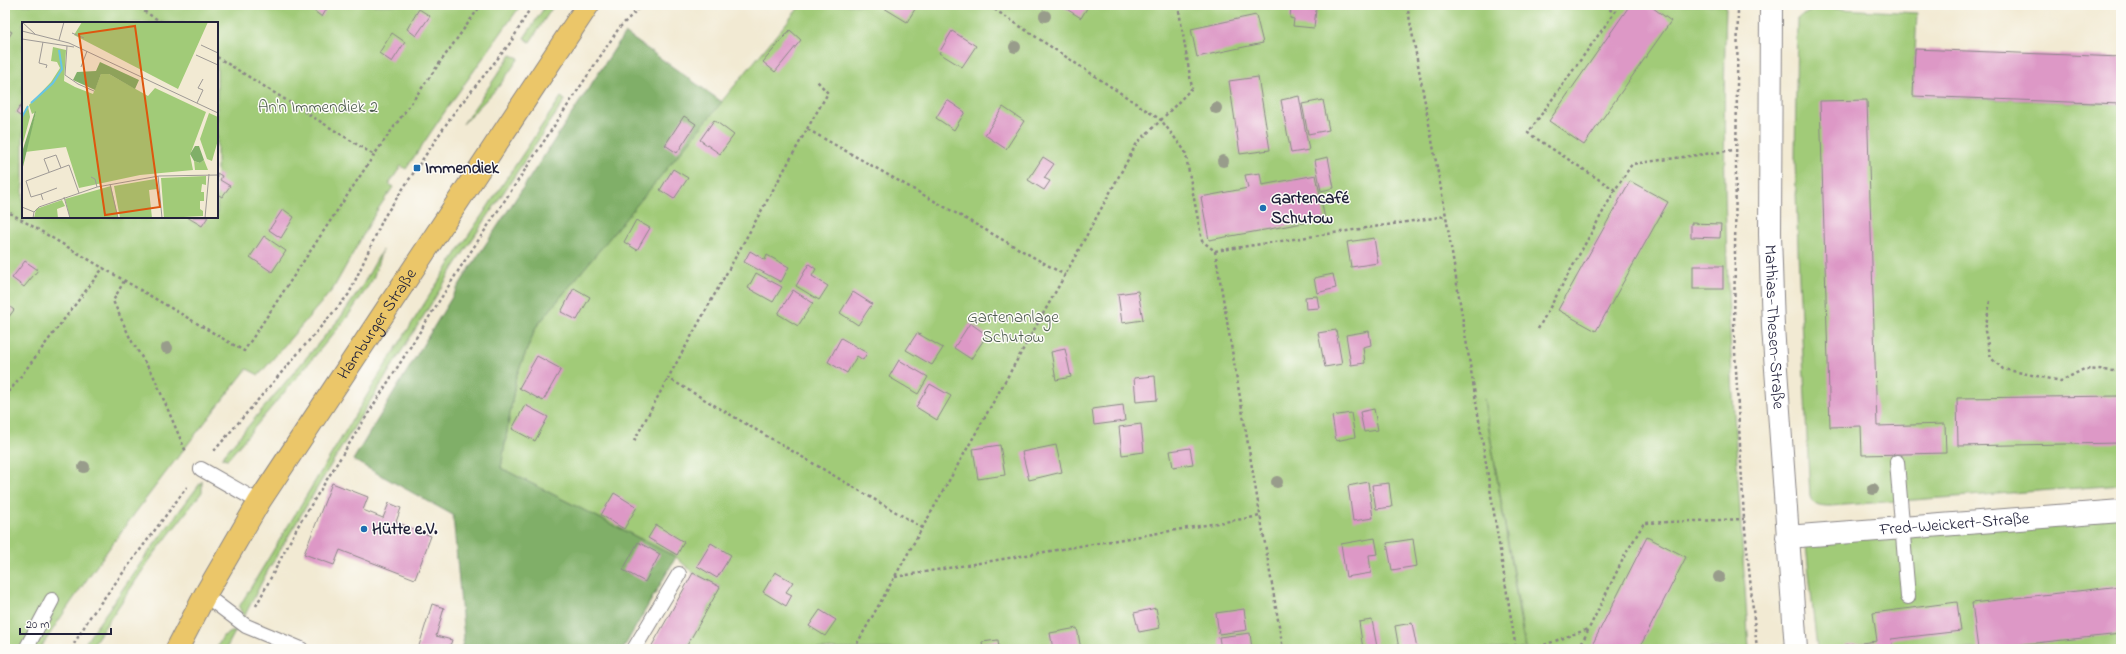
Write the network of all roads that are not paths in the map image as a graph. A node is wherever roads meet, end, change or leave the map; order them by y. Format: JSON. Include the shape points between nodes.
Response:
{"nodes":[{"id":1,"x":588,"y":5,"type":"edge"},
{"id":2,"x":1771,"y":5,"type":"edge"},
{"id":3,"x":1897,"y":462,"type":"dead end"},
{"id":4,"x":201,"y":469,"type":"road end"},
{"id":5,"x":259,"y":502,"type":"junction"},
{"id":6,"x":2121,"y":510,"type":"edge"},
{"id":7,"x":1903,"y":528,"type":"junction"},
{"id":8,"x":1787,"y":538,"type":"junction"},
{"id":9,"x":679,"y":574,"type":"dead end"},
{"id":10,"x":205,"y":595,"type":"junction"},
{"id":11,"x":1908,"y":597,"type":"dead end"},
{"id":12,"x":52,"y":600,"type":"dead end"},
{"id":13,"x":26,"y":649,"type":"edge"},
{"id":14,"x":177,"y":649,"type":"edge"},
{"id":15,"x":301,"y":649,"type":"edge"},
{"id":16,"x":634,"y":649,"type":"edge"},
{"id":17,"x":1796,"y":649,"type":"edge"}],
"edges":[{"from":1,"to":5,"type":"main road","name":"Hamburger Straße"},
{"from":2,"to":8,"type":"street","name":"Mathias-Thesen-Straße","via":[[1770,250]]},
{"from":3,"to":7,"type":"lane"},
{"from":4,"to":5,"type":"lane"},
{"from":5,"to":10,"type":"main road","name":"Hamburger Straße"},
{"from":6,"to":7,"type":"street","name":"Fred-Weickert-Straße"},
{"from":7,"to":8,"type":"street","name":"Fred-Weickert-Straße"},
{"from":7,"to":11,"type":"lane"},
{"from":8,"to":17,"type":"street","name":"Mathias-Thesen-Straße"},
{"from":9,"to":16,"type":"lane"},
{"from":10,"to":14,"type":"main road","name":"Hamburger Straße"},
{"from":10,"to":15,"type":"lane","via":[[246,626]]},
{"from":12,"to":13,"type":"lane"}]}
